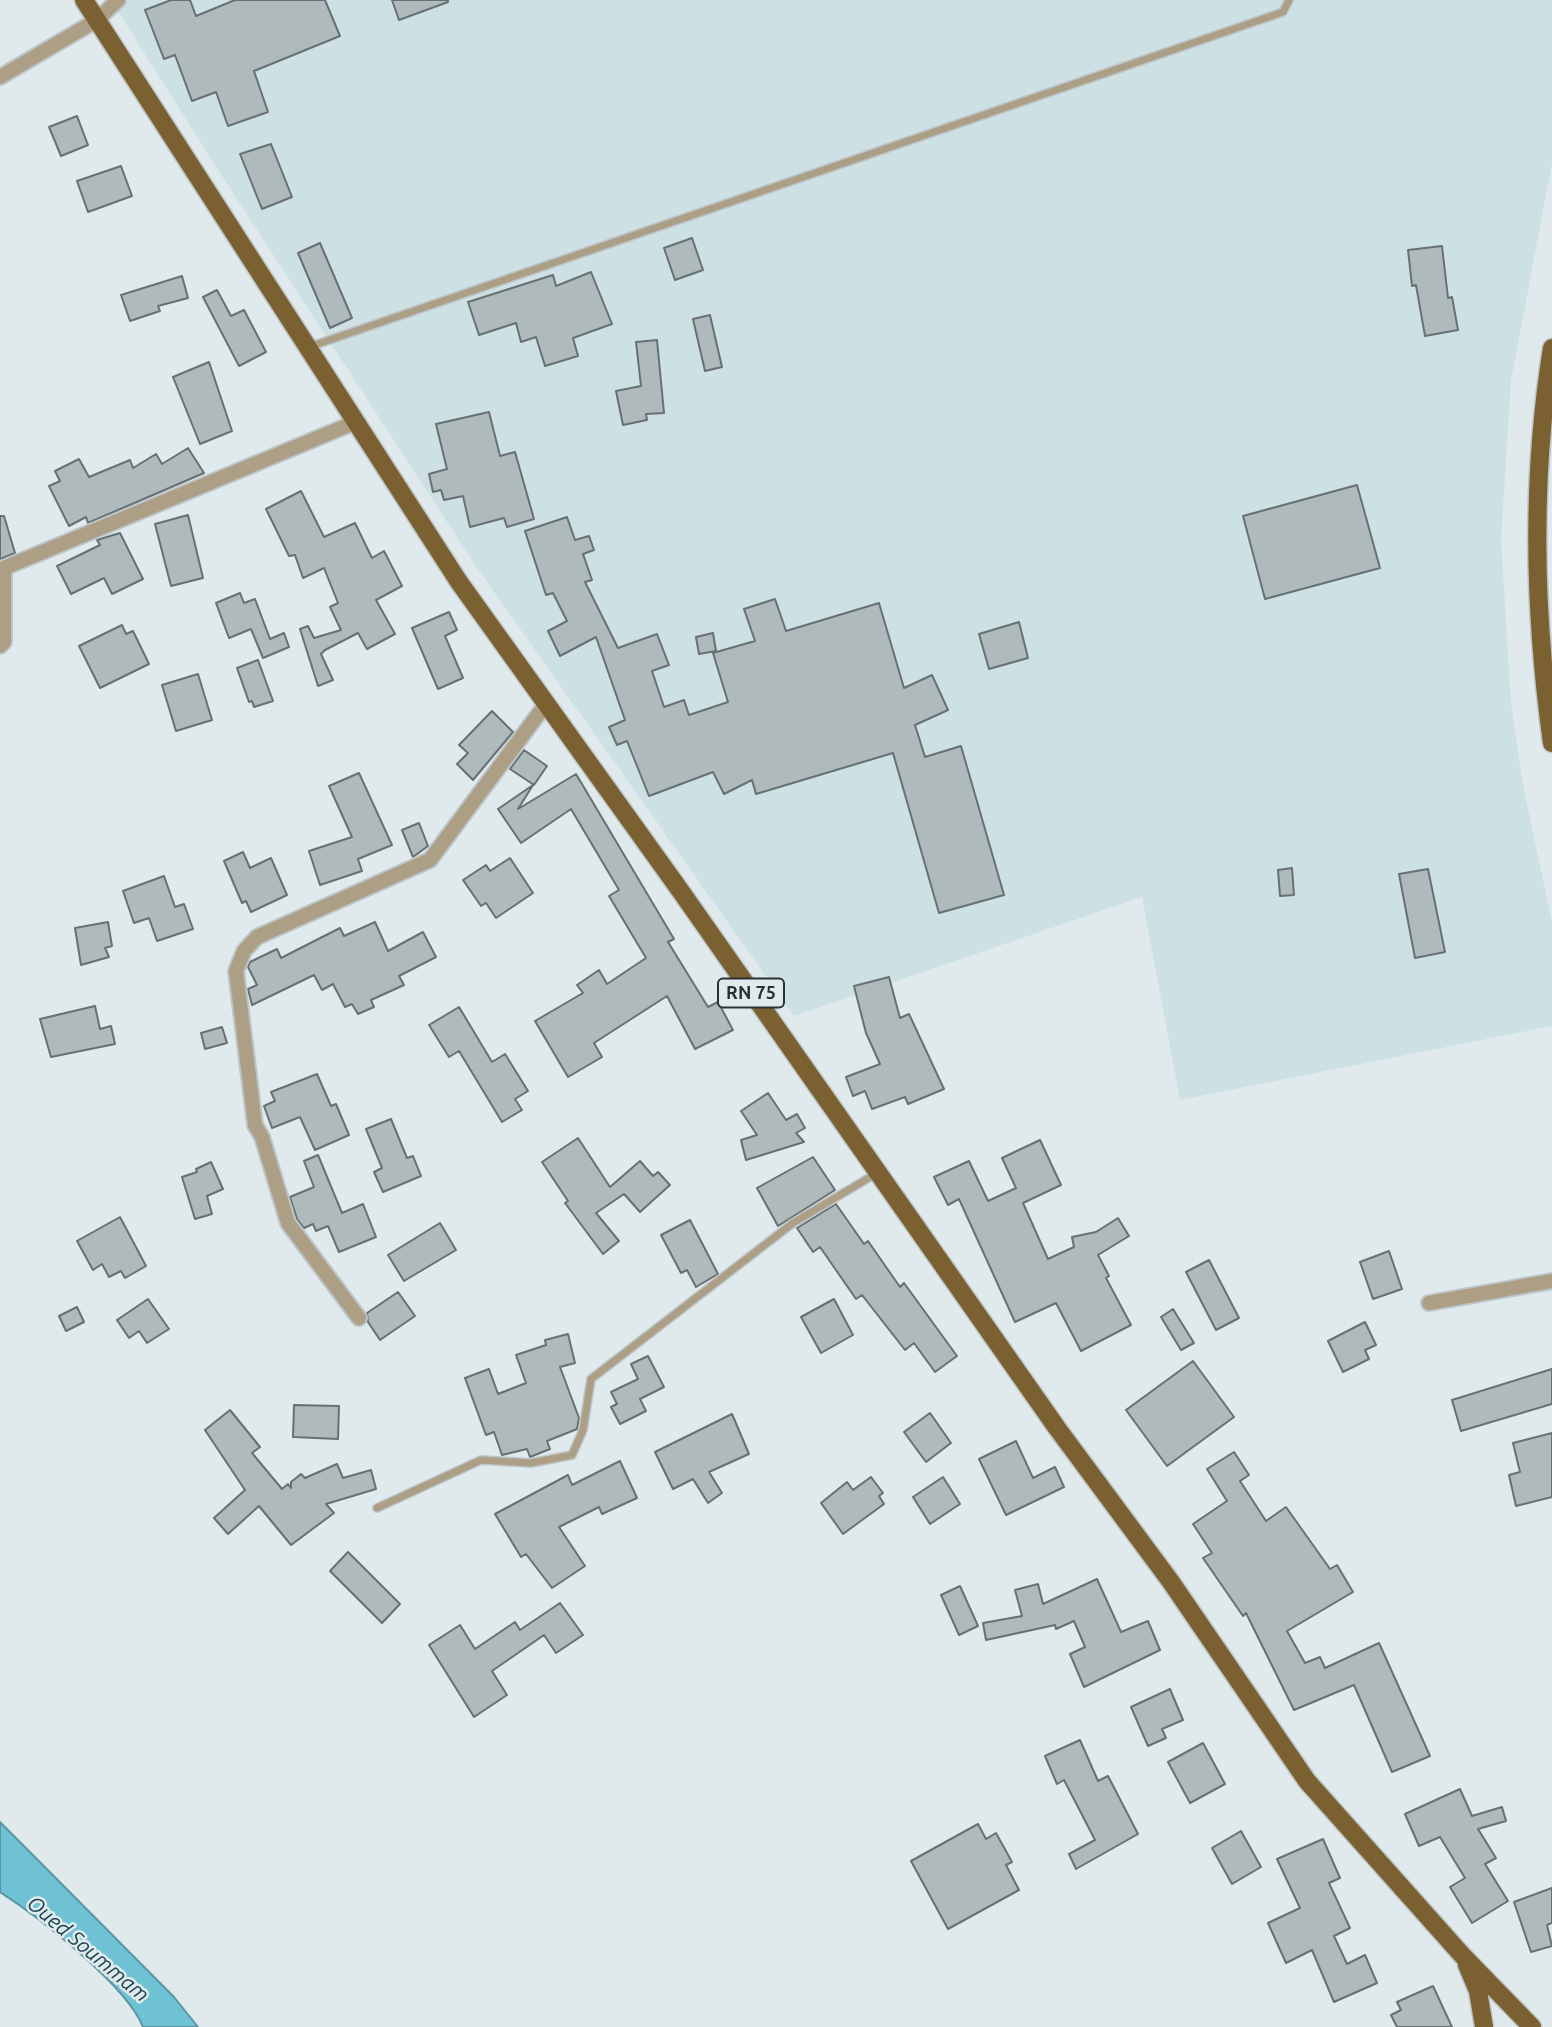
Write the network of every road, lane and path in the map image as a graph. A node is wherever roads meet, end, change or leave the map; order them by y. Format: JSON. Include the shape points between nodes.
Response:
{"nodes":[{"id":1,"x":84,"y":0,"type":"edge"},
{"id":2,"x":118,"y":0,"type":"edge"},
{"id":3,"x":1289,"y":0,"type":"edge"},
{"id":4,"x":97,"y":20,"type":"junction"},
{"id":5,"x":0,"y":77,"type":"edge"},
{"id":6,"x":308,"y":348,"type":"junction"},
{"id":7,"x":1552,"y":348,"type":"edge"},
{"id":8,"x":356,"y":422,"type":"junction"},
{"id":9,"x":0,"y":646,"type":"edge"},
{"id":10,"x":546,"y":704,"type":"junction"},
{"id":11,"x":1552,"y":743,"type":"edge"},
{"id":12,"x":877,"y":1173,"type":"junction"},
{"id":13,"x":1552,"y":1280,"type":"edge"},
{"id":14,"x":1429,"y":1303,"type":"dead end"},
{"id":15,"x":359,"y":1318,"type":"dead end"},
{"id":16,"x":377,"y":1507,"type":"dead end"},
{"id":17,"x":1462,"y":1955,"type":"junction"},
{"id":18,"x":1484,"y":2027,"type":"edge"},
{"id":19,"x":1532,"y":2027,"type":"edge"}],
"edges":[{"from":1,"to":4,"type":"main road","number":"RN 75"},
{"from":2,"to":4,"type":"street"},
{"from":3,"to":6,"type":"lane","via":[[1283,12]]},
{"from":4,"to":5,"type":"street"},
{"from":4,"to":6,"type":"main road","number":"RN 75"},
{"from":6,"to":8,"type":"main road","number":"RN 75"},
{"from":7,"to":11,"type":"main road","via":[[1536,540]]},
{"from":8,"to":9,"type":"street","via":[[4,568],[4,642]]},
{"from":8,"to":10,"type":"main road","number":"RN 75","via":[[459,582]]},
{"from":10,"to":12,"type":"main road","number":"RN 75"},
{"from":10,"to":15,"type":"street","via":[[430,860],[257,937],[244,951],[236,971],[255,1125],[288,1223]]},
{"from":12,"to":16,"type":"lane","via":[[793,1223],[591,1379],[583,1430],[572,1455],[531,1463],[481,1460]]},
{"from":12,"to":17,"type":"main road","number":"RN 75","via":[[1171,1582],[1307,1781]]},
{"from":13,"to":14,"type":"street"},
{"from":17,"to":18,"type":"main road","via":[[1478,1991]]},
{"from":17,"to":19,"type":"main road","number":"RN 75"}]}
